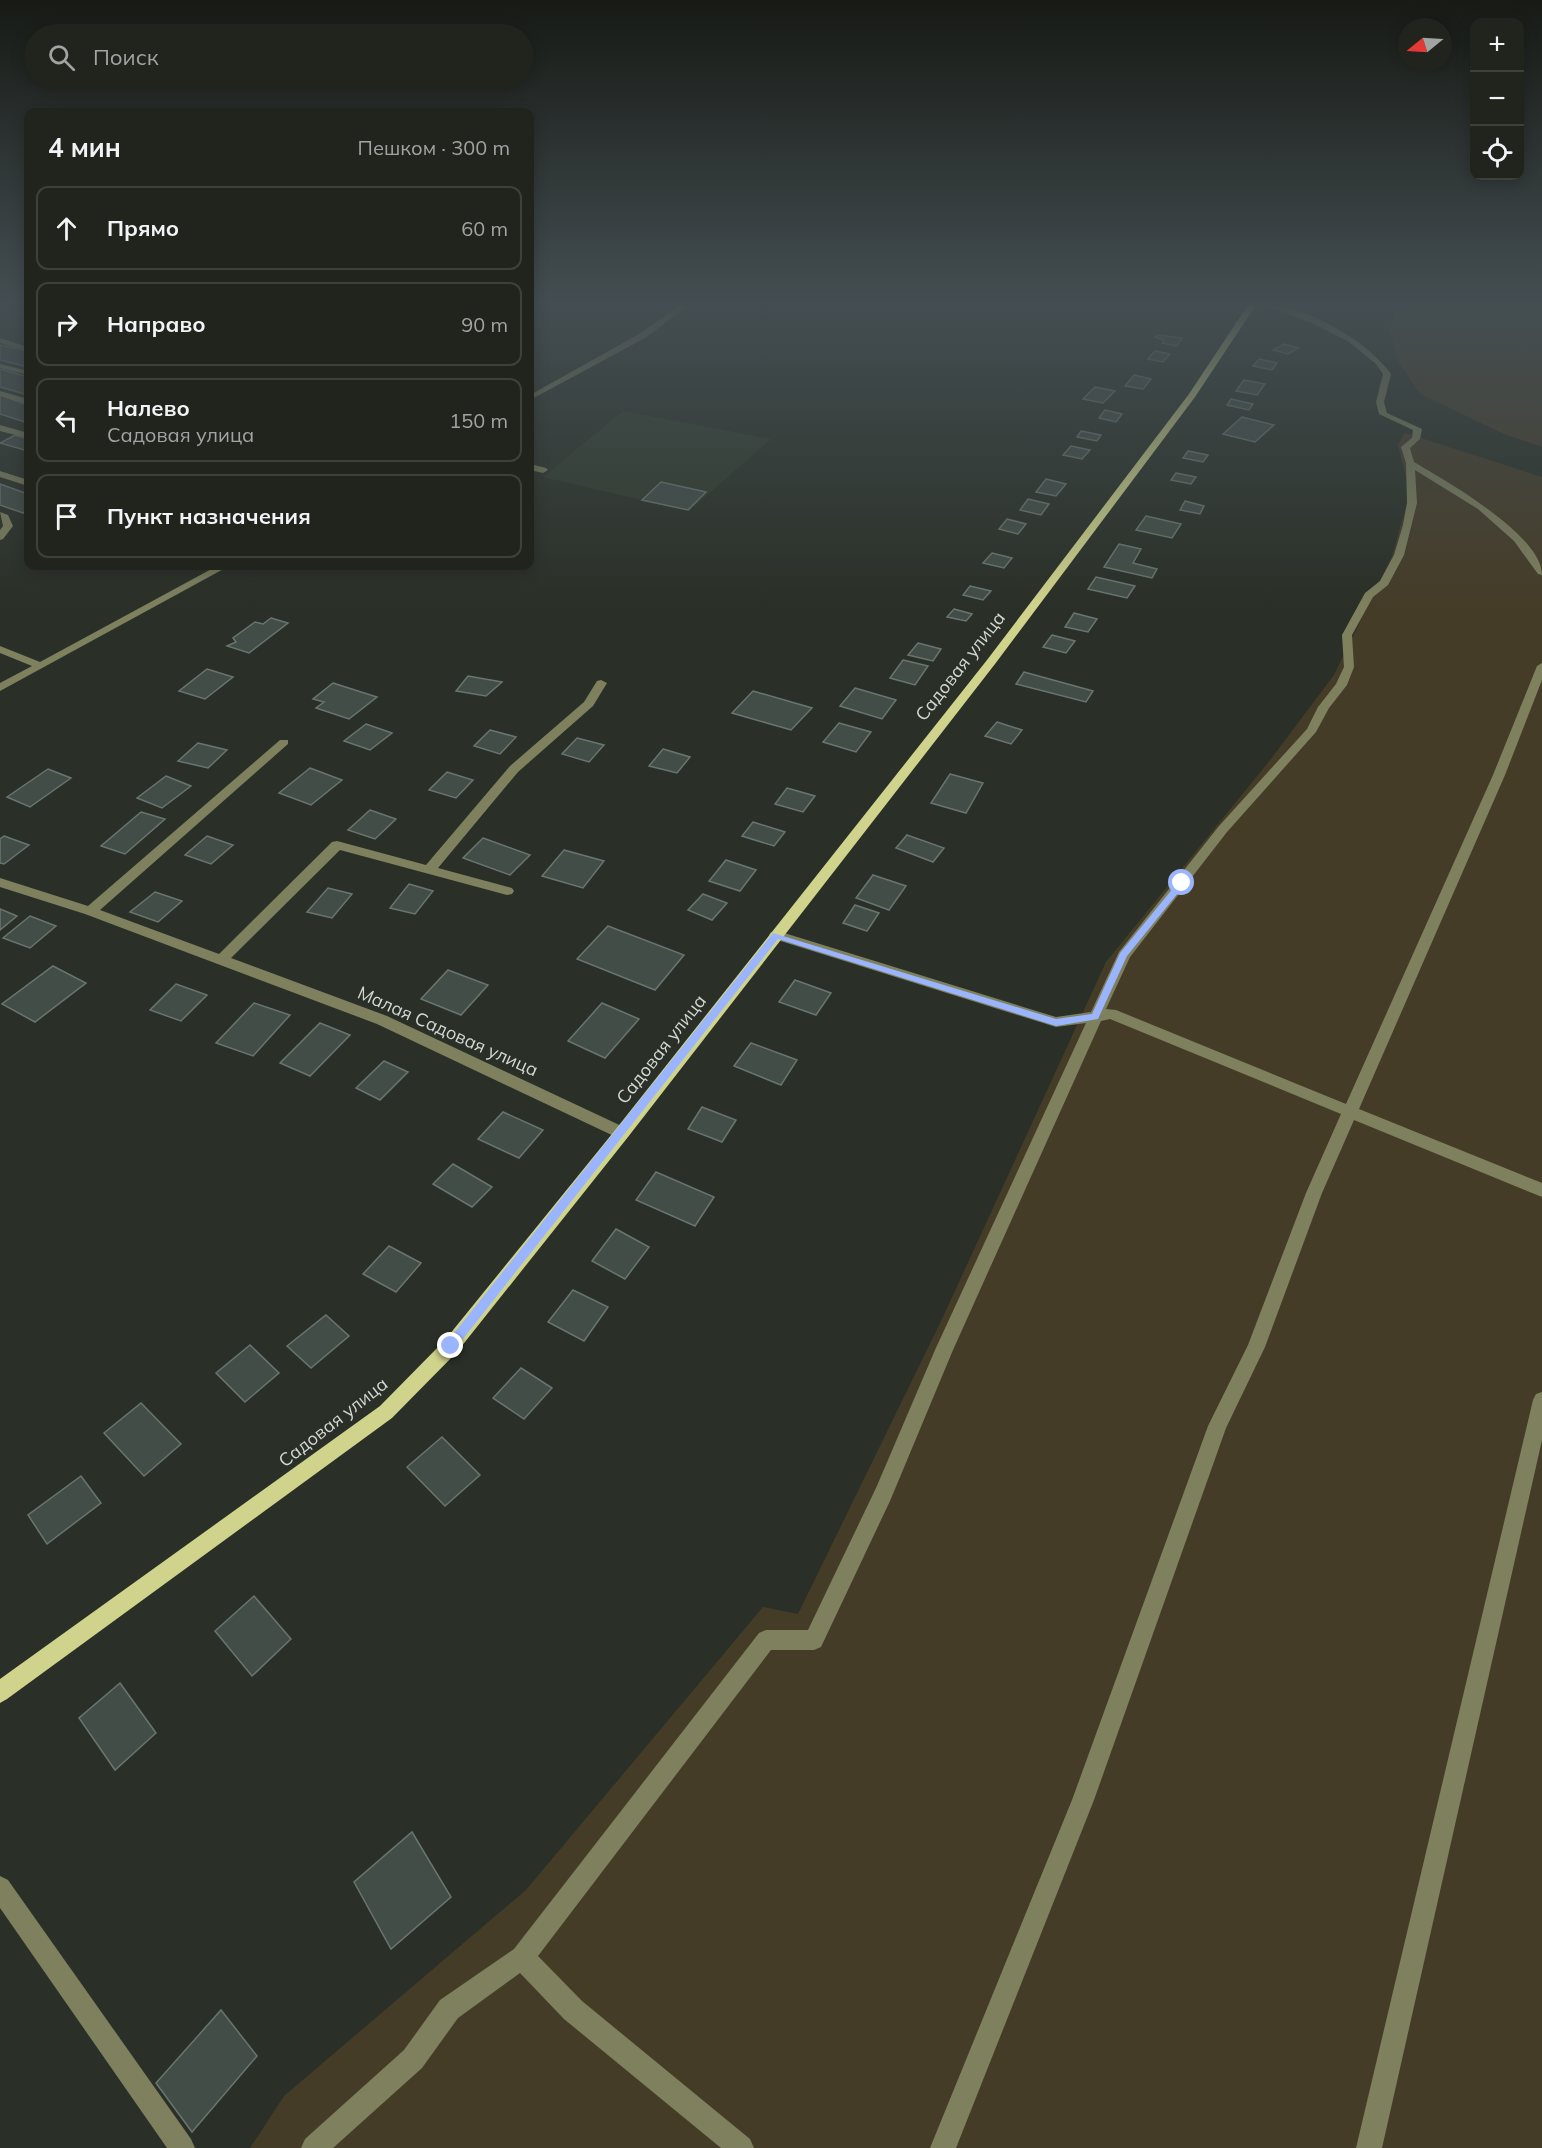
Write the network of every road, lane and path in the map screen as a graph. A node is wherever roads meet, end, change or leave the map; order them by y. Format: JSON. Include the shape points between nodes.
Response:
{"nodes":[{"id":1,"x":1184,"y":405,"type":"edge"},
{"id":2,"x":1381,"y":405,"type":"edge"},
{"id":3,"x":0,"y":428,"type":"edge"},
{"id":4,"x":13,"y":431,"type":"junction"},
{"id":5,"x":24,"y":435,"type":"edge"},
{"id":6,"x":0,"y":436,"type":"edge"},
{"id":7,"x":1410,"y":463,"type":"junction"},
{"id":8,"x":534,"y":468,"type":"edge"},
{"id":9,"x":543,"y":470,"type":"dead end"},
{"id":10,"x":0,"y":474,"type":"edge"},
{"id":11,"x":24,"y":482,"type":"edge"},
{"id":12,"x":0,"y":515,"type":"edge"},
{"id":13,"x":0,"y":537,"type":"edge"},
{"id":14,"x":216,"y":570,"type":"edge"},
{"id":15,"x":1542,"y":572,"type":"edge"},
{"id":16,"x":0,"y":649,"type":"edge"},
{"id":17,"x":38,"y":665,"type":"junction"},
{"id":18,"x":1542,"y":666,"type":"edge"},
{"id":19,"x":601,"y":684,"type":"dead end"},
{"id":20,"x":0,"y":688,"type":"edge"},
{"id":21,"x":284,"y":741,"type":"dead end"},
{"id":22,"x":429,"y":870,"type":"junction"},
{"id":23,"x":0,"y":882,"type":"edge"},
{"id":24,"x":507,"y":891,"type":"dead end"},
{"id":25,"x":90,"y":911,"type":"junction"},
{"id":26,"x":776,"y":935,"type":"junction"},
{"id":27,"x":220,"y":961,"type":"junction"},
{"id":28,"x":1095,"y":1017,"type":"junction"},
{"id":29,"x":1349,"y":1110,"type":"junction"},
{"id":30,"x":622,"y":1133,"type":"junction"},
{"id":31,"x":1542,"y":1190,"type":"edge"},
{"id":32,"x":1542,"y":1400,"type":"edge"},
{"id":33,"x":0,"y":1692,"type":"edge"},
{"id":34,"x":0,"y":1888,"type":"edge"},
{"id":35,"x":522,"y":1957,"type":"junction"},
{"id":36,"x":182,"y":2148,"type":"edge"},
{"id":37,"x":314,"y":2148,"type":"edge"},
{"id":38,"x":741,"y":2148,"type":"edge"},
{"id":39,"x":943,"y":2148,"type":"edge"},
{"id":40,"x":1369,"y":2148,"type":"edge"}],
"edges":[{"from":1,"to":26,"type":"main road","name":"Садовая улица","via":[[991,662]]},
{"from":2,"to":7,"type":"street","via":[[1383,414],[1418,429],[1416,439],[1405,447]]},
{"from":3,"to":4,"type":"street"},
{"from":4,"to":5,"type":"street"},
{"from":4,"to":6,"type":"street"},
{"from":7,"to":15,"type":"street","via":[[1481,507],[1517,539]]},
{"from":7,"to":28,"type":"street","via":[[1412,503],[1399,555],[1384,583],[1369,595],[1347,635],[1349,667],[1341,685],[1312,730],[1223,829],[1124,955]]},
{"from":8,"to":9,"type":"street"},
{"from":10,"to":11,"type":"street"},
{"from":12,"to":13,"type":"street","via":[[8,526]]},
{"from":14,"to":17,"type":"street"},
{"from":16,"to":17,"type":"street"},
{"from":17,"to":20,"type":"street"},
{"from":18,"to":29,"type":"street","via":[[1476,829]]},
{"from":19,"to":22,"type":"street","via":[[589,704],[514,770]]},
{"from":21,"to":25,"type":"street"},
{"from":22,"to":24,"type":"street"},
{"from":22,"to":27,"type":"street","via":[[337,845]]},
{"from":23,"to":25,"type":"street","name":"Малая Садовая улица"},
{"from":25,"to":27,"type":"street","name":"Малая Садовая улица"},
{"from":26,"to":28,"type":"street","via":[[1056,1022]]},
{"from":26,"to":30,"type":"main road","name":"Садовая улица"},
{"from":27,"to":30,"type":"street","name":"Малая Садовая улица","via":[[382,1020]]},
{"from":28,"to":29,"type":"street","via":[[1111,1014]]},
{"from":28,"to":35,"type":"street","via":[[814,1640],[766,1640]]},
{"from":29,"to":31,"type":"street"},
{"from":29,"to":39,"type":"street","via":[[1256,1347],[1217,1426],[1083,1800]]},
{"from":30,"to":33,"type":"main road","name":"Садовая улица","via":[[451,1346],[386,1412]]},
{"from":32,"to":40,"type":"street"},
{"from":34,"to":36,"type":"street"},
{"from":35,"to":37,"type":"street","via":[[449,2009],[413,2059]]},
{"from":35,"to":38,"type":"street","via":[[573,2010]]}]}
